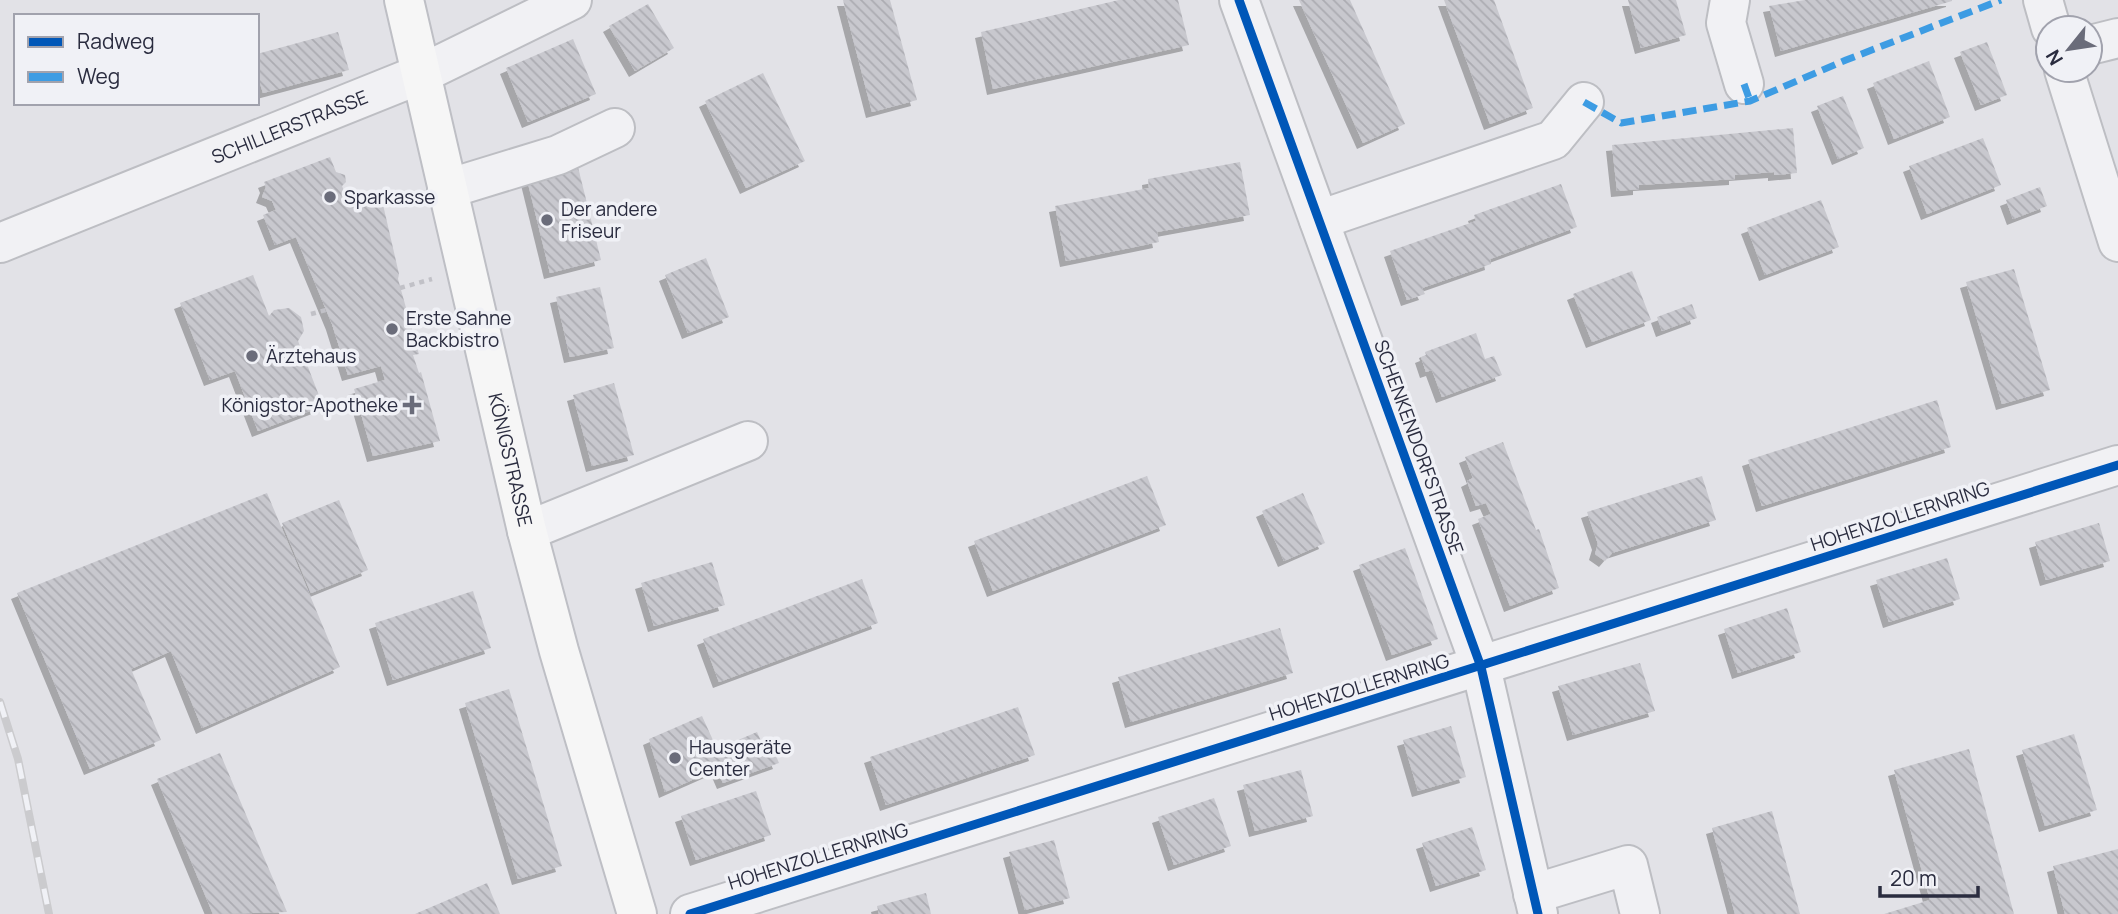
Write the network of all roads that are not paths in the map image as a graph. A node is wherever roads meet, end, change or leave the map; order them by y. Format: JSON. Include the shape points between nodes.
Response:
{"nodes":[{"id":1,"x":404,"y":0,"type":"edge"},
{"id":2,"x":572,"y":0,"type":"edge"},
{"id":3,"x":1239,"y":0,"type":"edge"},
{"id":4,"x":1730,"y":0,"type":"edge"},
{"id":5,"x":421,"y":74,"type":"junction"},
{"id":6,"x":1744,"y":84,"type":"dead end"},
{"id":7,"x":2068,"y":84,"type":"edge"},
{"id":8,"x":1584,"y":103,"type":"dead end"},
{"id":9,"x":615,"y":128,"type":"dead end"},
{"id":10,"x":447,"y":189,"type":"junction"},
{"id":11,"x":1319,"y":220,"type":"junction"},
{"id":12,"x":2118,"y":242,"type":"edge"},
{"id":13,"x":0,"y":243,"type":"edge"},
{"id":14,"x":748,"y":441,"type":"dead end"},
{"id":15,"x":2118,"y":465,"type":"edge"},
{"id":16,"x":527,"y":531,"type":"junction"},
{"id":17,"x":1481,"y":667,"type":"junction"},
{"id":18,"x":1535,"y":904,"type":"edge"},
{"id":19,"x":637,"y":914,"type":"edge"},
{"id":20,"x":690,"y":914,"type":"edge"},
{"id":21,"x":1640,"y":914,"type":"edge"}],
"edges":[{"from":1,"to":5,"type":"main road","name":"KÖNIGSTRASSE"},
{"from":2,"to":5,"type":"street","name":"SCHILLERSTRASSE"},
{"from":3,"to":11,"type":"street","name":"SCHENKENDORFSTRASSE"},
{"from":4,"to":6,"type":"street","via":[[1726,23]]},
{"from":5,"to":10,"type":"main road","name":"KÖNIGSTRASSE"},
{"from":5,"to":13,"type":"street","name":"SCHILLERSTRASSE"},
{"from":7,"to":12,"type":"street"},
{"from":8,"to":11,"type":"street","via":[[1553,140]]},
{"from":9,"to":10,"type":"street","via":[[558,155]]},
{"from":10,"to":16,"type":"main road","name":"KÖNIGSTRASSE"},
{"from":11,"to":17,"type":"street","name":"SCHENKENDORFSTRASSE"},
{"from":14,"to":16,"type":"street"},
{"from":15,"to":17,"type":"street","name":"HOHENZOLLERNRING"},
{"from":16,"to":19,"type":"main road","name":"KÖNIGSTRASSE"},
{"from":17,"to":18,"type":"street","name":"SCHENKENDORFSTRASSE"},
{"from":17,"to":20,"type":"street","name":"HOHENZOLLERNRING"},
{"from":18,"to":21,"type":"street","via":[[1628,865]]}]}
